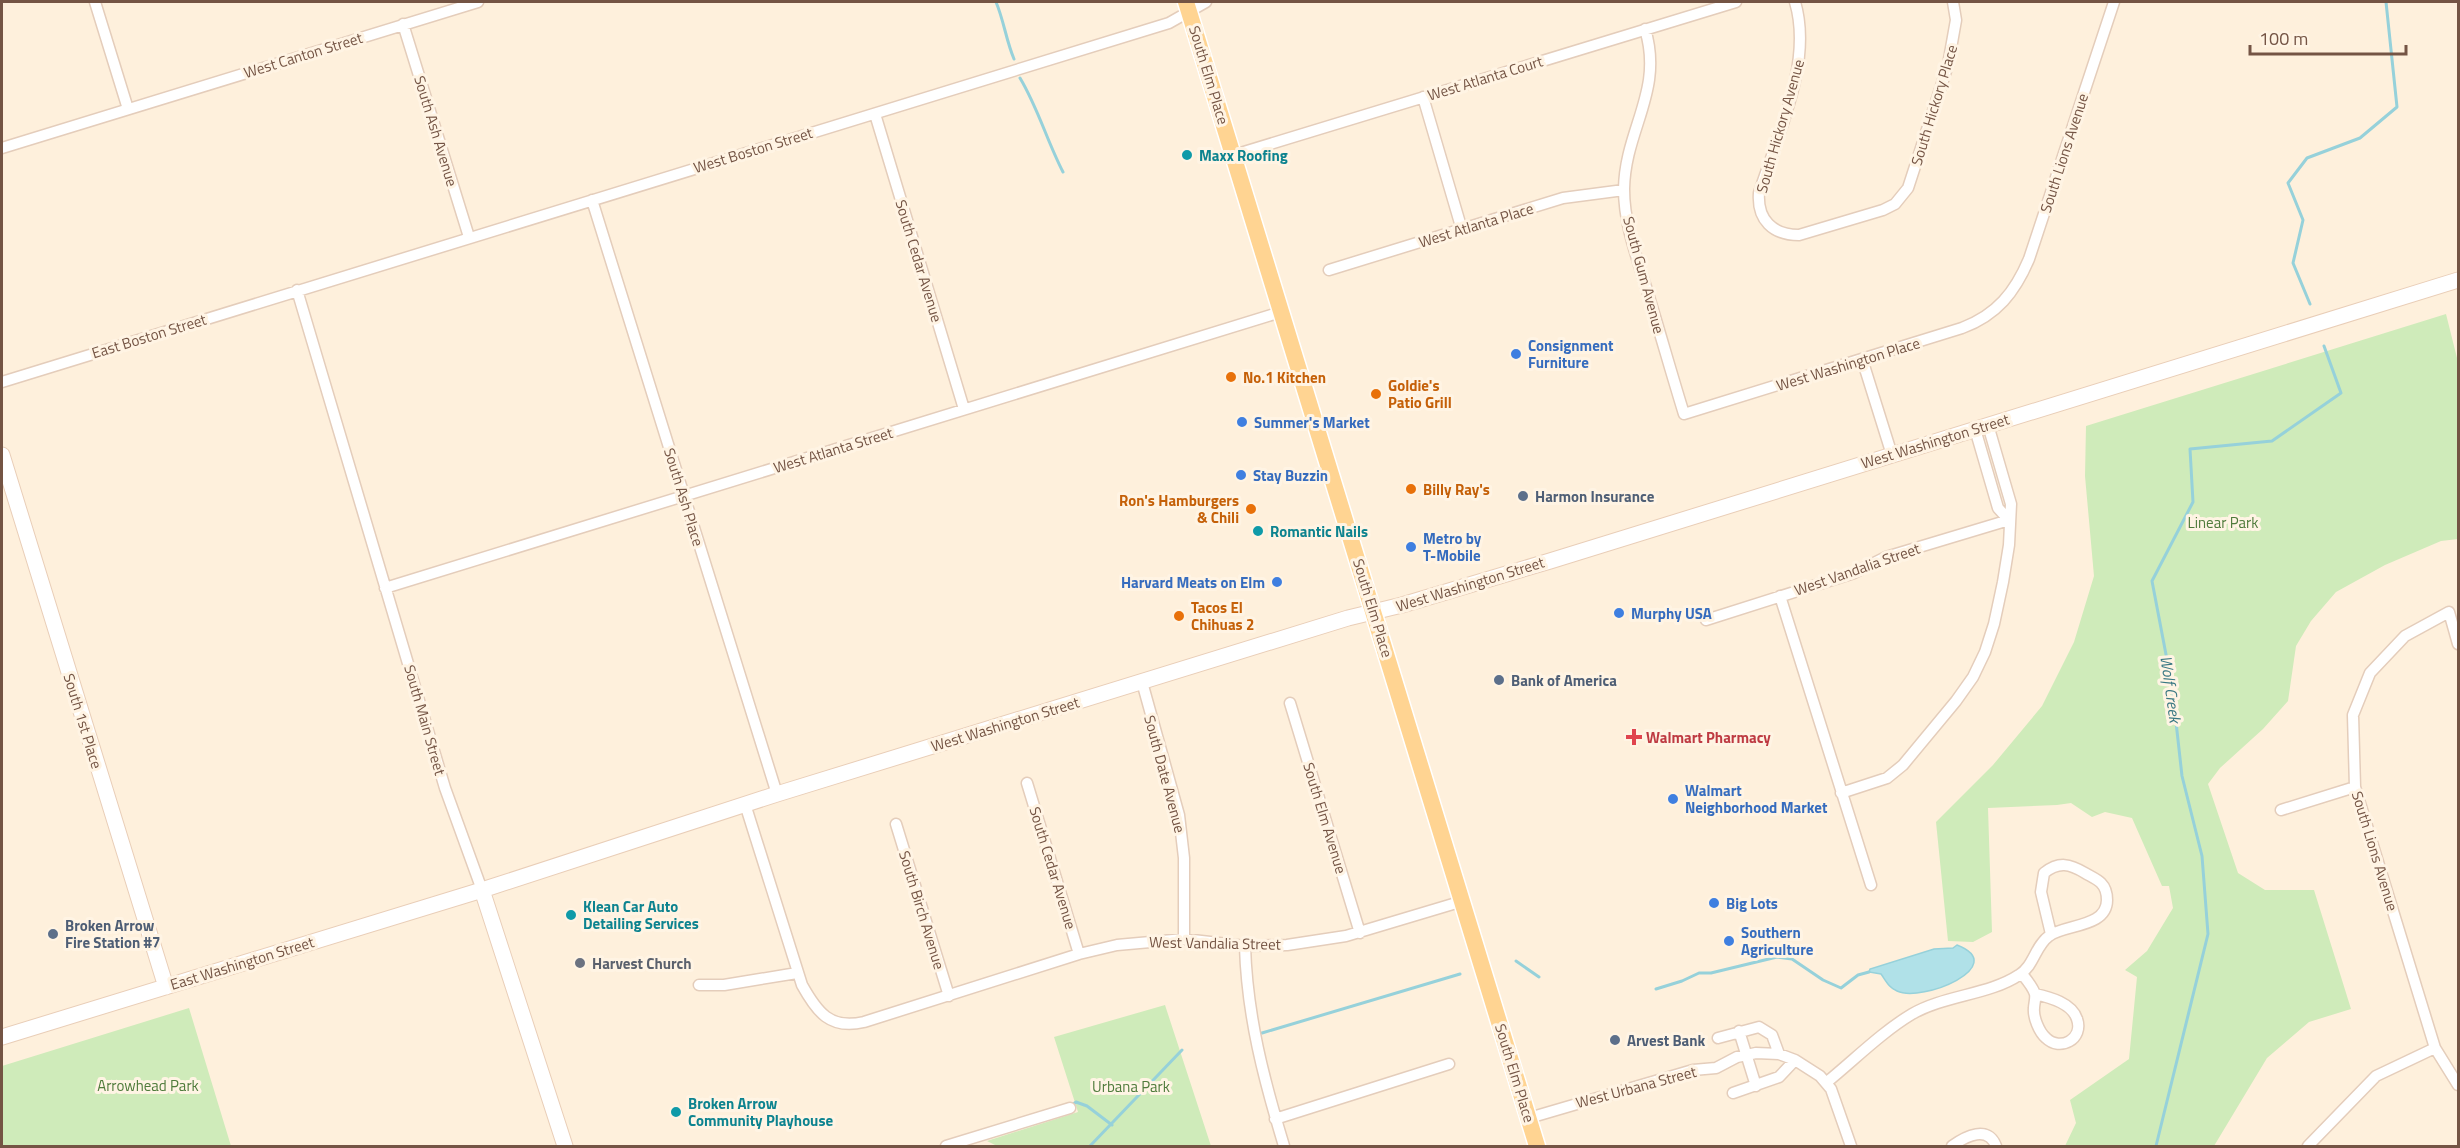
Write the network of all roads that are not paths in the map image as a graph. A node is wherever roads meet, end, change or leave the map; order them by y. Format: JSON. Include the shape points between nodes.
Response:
{"nodes":[{"id":1,"x":95,"y":2,"type":"edge"},
{"id":2,"x":478,"y":2,"type":"edge"},
{"id":3,"x":1206,"y":2,"type":"edge"},
{"id":4,"x":1735,"y":2,"type":"edge"},
{"id":5,"x":1795,"y":2,"type":"edge"},
{"id":6,"x":1953,"y":2,"type":"edge"},
{"id":7,"x":2114,"y":2,"type":"edge"},
{"id":8,"x":1188,"y":6,"type":"edge"},
{"id":9,"x":403,"y":24,"type":"junction"},
{"id":10,"x":1645,"y":29,"type":"junction"},
{"id":11,"x":1423,"y":97,"type":"junction"},
{"id":12,"x":128,"y":109,"type":"junction"},
{"id":13,"x":875,"y":114,"type":"junction"},
{"id":14,"x":2,"y":148,"type":"edge"},
{"id":15,"x":1233,"y":155,"type":"junction"},
{"id":16,"x":1624,"y":190,"type":"junction"},
{"id":17,"x":592,"y":200,"type":"junction"},
{"id":18,"x":1895,"y":204,"type":"joint"},
{"id":19,"x":1462,"y":230,"type":"junction"},
{"id":20,"x":470,"y":237,"type":"junction"},
{"id":21,"x":1329,"y":270,"type":"dead end"},
{"id":22,"x":2458,"y":280,"type":"edge"},
{"id":23,"x":297,"y":290,"type":"junction"},
{"id":24,"x":2005,"y":301,"type":"joint"},
{"id":25,"x":1281,"y":312,"type":"junction"},
{"id":26,"x":1862,"y":359,"type":"junction"},
{"id":27,"x":2,"y":382,"type":"edge"},
{"id":28,"x":964,"y":409,"type":"junction"},
{"id":29,"x":1684,"y":414,"type":"joint"},
{"id":30,"x":1981,"y":427,"type":"junction"},
{"id":31,"x":1892,"y":454,"type":"junction"},
{"id":32,"x":2,"y":455,"type":"edge"},
{"id":33,"x":684,"y":496,"type":"junction"},
{"id":34,"x":2009,"y":520,"type":"junction"},
{"id":35,"x":385,"y":588,"type":"junction"},
{"id":36,"x":1780,"y":596,"type":"junction"},
{"id":37,"x":1374,"y":612,"type":"junction"},
{"id":38,"x":1706,"y":620,"type":"dead end"},
{"id":39,"x":2458,"y":644,"type":"edge"},
{"id":40,"x":1142,"y":682,"type":"junction"},
{"id":41,"x":1290,"y":703,"type":"dead end"},
{"id":42,"x":1027,"y":783,"type":"dead end"},
{"id":43,"x":2355,"y":787,"type":"junction"},
{"id":44,"x":1841,"y":793,"type":"junction"},
{"id":45,"x":777,"y":794,"type":"junction"},
{"id":46,"x":745,"y":804,"type":"junction"},
{"id":47,"x":2281,"y":810,"type":"dead end"},
{"id":48,"x":896,"y":824,"type":"dead end"},
{"id":49,"x":1871,"y":885,"type":"dead end"},
{"id":50,"x":483,"y":890,"type":"junction"},
{"id":51,"x":1462,"y":901,"type":"junction"},
{"id":52,"x":1360,"y":933,"type":"junction"},
{"id":53,"x":2051,"y":934,"type":"junction"},
{"id":54,"x":1184,"y":939,"type":"junction"},
{"id":55,"x":1245,"y":946,"type":"junction"},
{"id":56,"x":1079,"y":954,"type":"junction"},
{"id":57,"x":797,"y":973,"type":"junction"},
{"id":58,"x":2022,"y":974,"type":"junction"},
{"id":59,"x":699,"y":985,"type":"dead end"},
{"id":60,"x":166,"y":987,"type":"junction"},
{"id":61,"x":2035,"y":994,"type":"junction"},
{"id":62,"x":949,"y":996,"type":"junction"},
{"id":63,"x":1739,"y":1031,"type":"junction"},
{"id":64,"x":2,"y":1037,"type":"edge"},
{"id":65,"x":1718,"y":1038,"type":"dead end"},
{"id":66,"x":2435,"y":1048,"type":"junction"},
{"id":67,"x":1779,"y":1054,"type":"junction"},
{"id":68,"x":1747,"y":1055,"type":"junction"},
{"id":69,"x":1795,"y":1060,"type":"junction"},
{"id":70,"x":1449,"y":1064,"type":"dead end"},
{"id":71,"x":1827,"y":1082,"type":"junction"},
{"id":72,"x":2458,"y":1085,"type":"edge"},
{"id":73,"x":1756,"y":1086,"type":"junction"},
{"id":74,"x":1733,"y":1093,"type":"dead end"},
{"id":75,"x":1070,"y":1108,"type":"dead end"},
{"id":76,"x":1529,"y":1118,"type":"junction"},
{"id":77,"x":1275,"y":1119,"type":"junction"},
{"id":78,"x":967,"y":1143,"type":"edge"},
{"id":79,"x":565,"y":1146,"type":"edge"},
{"id":80,"x":946,"y":1146,"type":"edge"},
{"id":81,"x":1284,"y":1146,"type":"edge"},
{"id":82,"x":1537,"y":1146,"type":"edge"},
{"id":83,"x":1851,"y":1146,"type":"edge"},
{"id":84,"x":1952,"y":1146,"type":"edge"},
{"id":85,"x":1996,"y":1146,"type":"edge"},
{"id":86,"x":2308,"y":1146,"type":"edge"}],
"edges":[{"from":1,"to":12,"type":"street"},
{"from":2,"to":9,"type":"street","name":"West Canton Street"},
{"from":3,"to":8,"type":"street","name":"West Boston Street"},
{"from":4,"to":10,"type":"street","name":"West Atlanta Court"},
{"from":5,"to":18,"type":"street","name":"South Hickory Avenue","via":[[1802,34],[1800,59],[1759,193],[1761,215],[1778,232],[1799,235]]},
{"from":6,"to":18,"type":"street","name":"South Hickory Place","via":[[1956,20],[1948,65],[1908,188]]},
{"from":7,"to":24,"type":"street","name":"South Lions Avenue","via":[[2029,259]]},
{"from":8,"to":13,"type":"street","name":"West Boston Street","via":[[1169,23]]},
{"from":8,"to":15,"type":"main road","name":"South Elm Place"},
{"from":9,"to":12,"type":"street","name":"West Canton Street"},
{"from":9,"to":20,"type":"street","name":"South Ash Avenue"},
{"from":10,"to":11,"type":"street","name":"West Atlanta Court"},
{"from":10,"to":16,"type":"street","name":"South Gum Avenue","via":[[1650,46],[1650,82],[1627,159]]},
{"from":11,"to":15,"type":"street","name":"West Atlanta Court"},
{"from":11,"to":19,"type":"street"},
{"from":12,"to":14,"type":"street","name":"West Canton Street"},
{"from":13,"to":17,"type":"street","name":"West Boston Street"},
{"from":13,"to":28,"type":"street","name":"South Cedar Avenue"},
{"from":15,"to":25,"type":"main road","name":"South Elm Place"},
{"from":16,"to":19,"type":"street","name":"West Atlanta Place","via":[[1563,198]]},
{"from":16,"to":29,"type":"street","name":"South Gum Avenue","via":[[1629,232]]},
{"from":17,"to":20,"type":"street","name":"West Boston Street"},
{"from":17,"to":33,"type":"street","name":"South Ash Place"},
{"from":19,"to":21,"type":"street","name":"West Atlanta Place"},
{"from":20,"to":23,"type":"street","name":"West Boston Street"},
{"from":22,"to":30,"type":"main road","name":"West Washington Street"},
{"from":23,"to":27,"type":"street","name":"East Boston Street"},
{"from":23,"to":35,"type":"street","name":"South Main Street"},
{"from":24,"to":26,"type":"street","name":"West Washington Place","via":[[1979,322]]},
{"from":25,"to":28,"type":"street","name":"West Atlanta Street"},
{"from":25,"to":37,"type":"main road","name":"South Elm Place"},
{"from":26,"to":29,"type":"street","name":"West Washington Place"},
{"from":26,"to":31,"type":"street"},
{"from":28,"to":33,"type":"street","name":"West Atlanta Street"},
{"from":30,"to":31,"type":"main road","name":"West Washington Street"},
{"from":30,"to":34,"type":"street","via":[[2011,504]]},
{"from":31,"to":37,"type":"main road","name":"West Washington Street"},
{"from":32,"to":60,"type":"main road","name":"South 1st Place"},
{"from":33,"to":35,"type":"street","name":"West Atlanta Street"},
{"from":33,"to":45,"type":"street","name":"South Ash Place"},
{"from":34,"to":36,"type":"street","name":"West Vandalia Street","via":[[1886,557],[1854,573]]},
{"from":34,"to":44,"type":"street","via":[[2009,546],[1994,624],[1973,677],[1903,765],[1887,778]]},
{"from":35,"to":50,"type":"street","name":"South Main Street","via":[[445,788]]},
{"from":36,"to":38,"type":"street","name":"West Vandalia Street"},
{"from":36,"to":44,"type":"street"},
{"from":37,"to":40,"type":"main road","name":"West Washington Street"},
{"from":37,"to":51,"type":"main road","name":"South Elm Place"},
{"from":39,"to":43,"type":"street","name":"South Lions Avenue","via":[[2449,612],[2405,636],[2370,673],[2353,715]]},
{"from":40,"to":45,"type":"main road","name":"West Washington Street"},
{"from":40,"to":54,"type":"street","name":"South Date Avenue","via":[[1179,815],[1184,858]]},
{"from":41,"to":52,"type":"street","name":"South Elm Avenue"},
{"from":42,"to":56,"type":"street","name":"South Cedar Avenue"},
{"from":43,"to":47,"type":"street"},
{"from":43,"to":66,"type":"street","name":"South Lions Avenue"},
{"from":44,"to":49,"type":"street"},
{"from":45,"to":46,"type":"main road","name":"West Washington Street"},
{"from":46,"to":50,"type":"main road","name":"West Washington Street"},
{"from":46,"to":57,"type":"street"},
{"from":48,"to":62,"type":"street","name":"South Birch Avenue"},
{"from":50,"to":60,"type":"main road","name":"East Washington Street"},
{"from":50,"to":79,"type":"main road","name":"South Main Street"},
{"from":51,"to":52,"type":"street","name":"West Vandalia Street"},
{"from":51,"to":76,"type":"main road","name":"South Elm Place"},
{"from":52,"to":55,"type":"street","name":"West Vandalia Street","via":[[1287,945]]},
{"from":53,"to":53,"type":"street","via":[[2101,914],[2107,902],[2100,882],[2066,864],[2044,873],[2041,891]]},
{"from":53,"to":58,"type":"street"},
{"from":54,"to":55,"type":"street","name":"West Vandalia Street"},
{"from":54,"to":56,"type":"street","name":"West Vandalia Street","via":[[1139,942]]},
{"from":55,"to":77,"type":"street","via":[[1252,1030]]},
{"from":56,"to":62,"type":"street","name":"West Vandalia Street"},
{"from":57,"to":59,"type":"street","via":[[724,985]]},
{"from":57,"to":62,"type":"street","name":"West Vandalia Street","via":[[815,1008],[844,1025]]},
{"from":58,"to":61,"type":"street"},
{"from":58,"to":71,"type":"street","via":[[1915,1012]]},
{"from":60,"to":64,"type":"main road","name":"East Washington Street"},
{"from":61,"to":61,"type":"street","via":[[2054,998],[2074,1012],[2079,1025],[2071,1041],[2057,1044],[2044,1036],[2033,1011]]},
{"from":63,"to":65,"type":"street"},
{"from":63,"to":67,"type":"street","via":[[1764,1028],[1774,1039]]},
{"from":63,"to":68,"type":"street"},
{"from":66,"to":72,"type":"street","name":"South Lions Avenue"},
{"from":66,"to":86,"type":"street","via":[[2376,1076]]},
{"from":67,"to":68,"type":"street","name":"West Urbana Street"},
{"from":67,"to":69,"type":"street","name":"West Urbana Street"},
{"from":68,"to":73,"type":"street"},
{"from":68,"to":76,"type":"street","name":"West Urbana Street","via":[[1716,1068],[1693,1070]]},
{"from":69,"to":71,"type":"street","name":"West Urbana Street"},
{"from":69,"to":73,"type":"street","via":[[1779,1077]]},
{"from":70,"to":77,"type":"street"},
{"from":71,"to":83,"type":"street"},
{"from":73,"to":74,"type":"street"},
{"from":75,"to":78,"type":"street"},
{"from":76,"to":82,"type":"main road","name":"South Elm Place"},
{"from":77,"to":81,"type":"street"},
{"from":78,"to":80,"type":"street"},
{"from":84,"to":85,"type":"street","via":[[1979,1134],[1989,1136]]}]}
